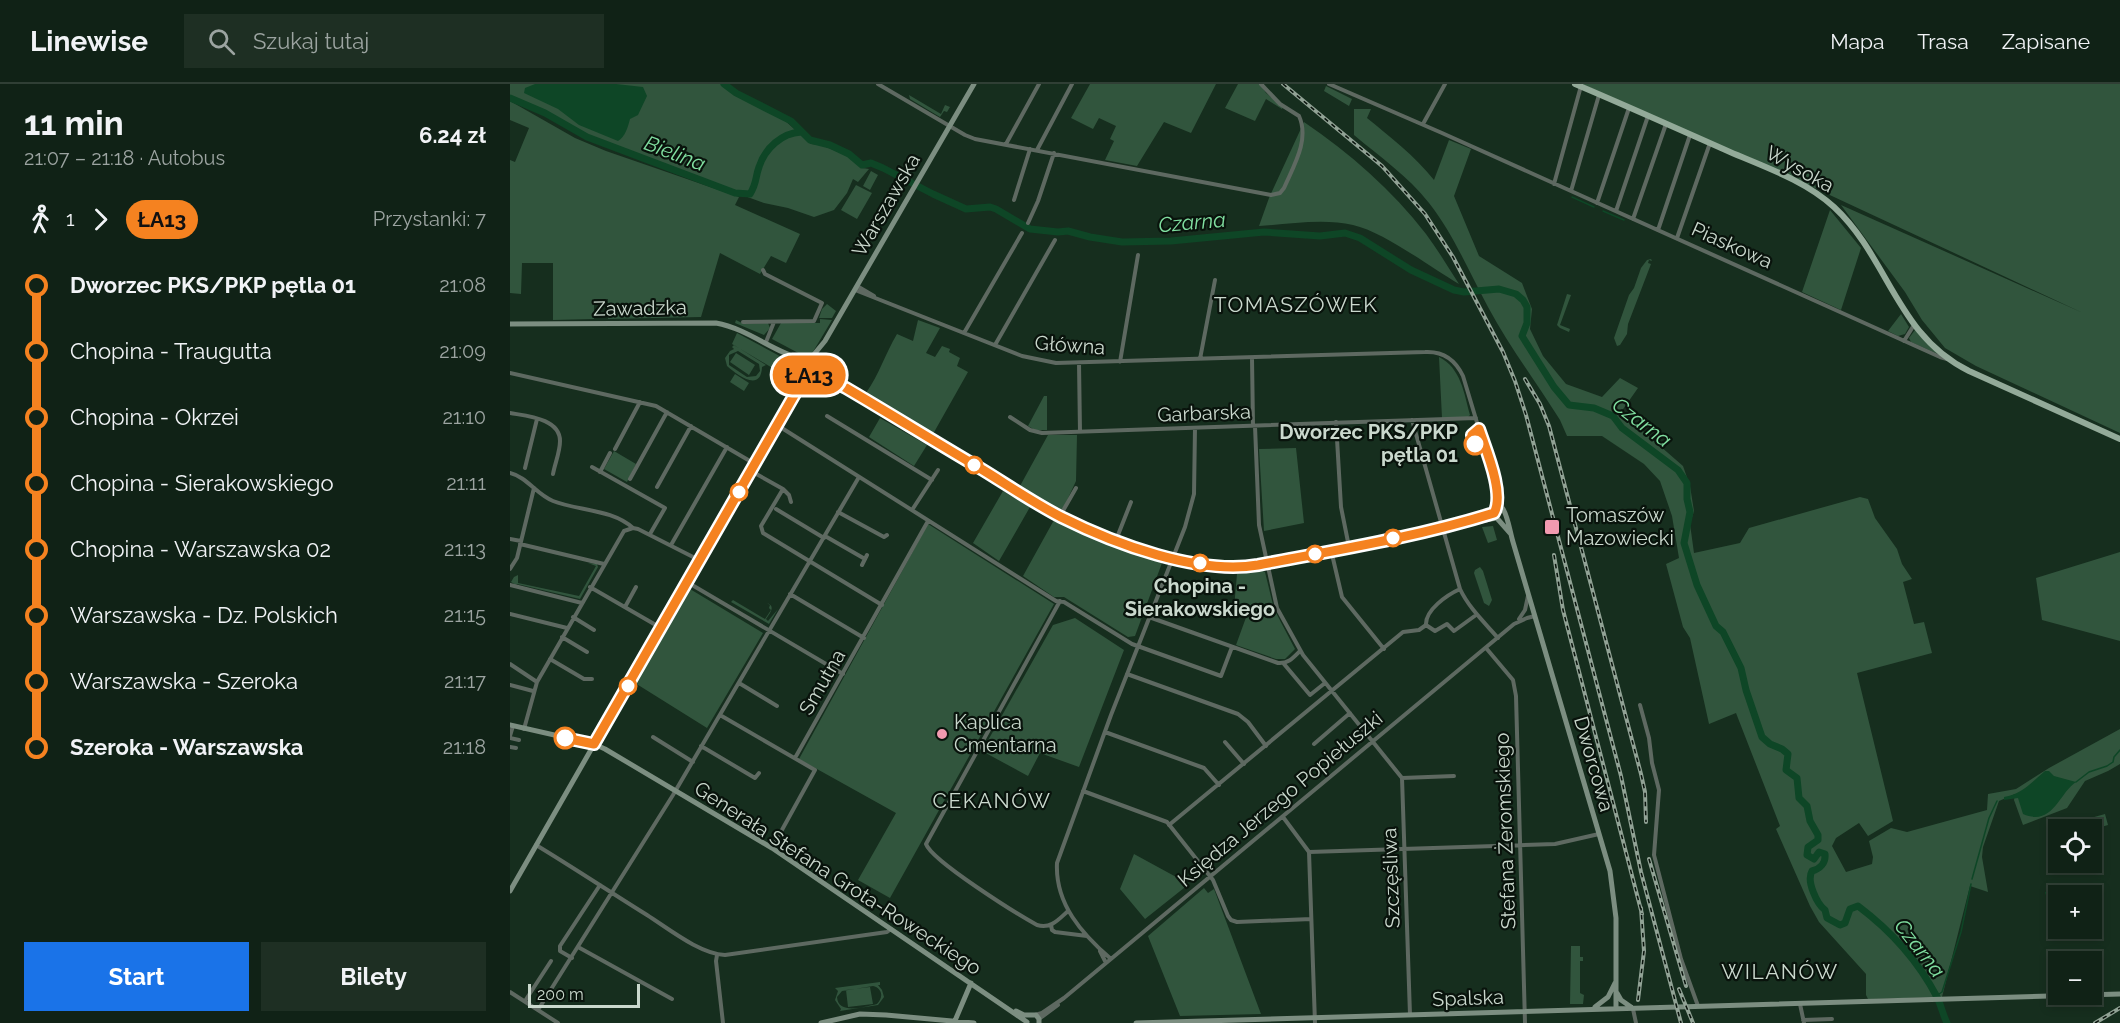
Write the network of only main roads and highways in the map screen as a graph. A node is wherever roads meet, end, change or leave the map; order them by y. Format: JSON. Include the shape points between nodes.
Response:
{"nodes":[{"id":1,"x":1578,"y":85,"type":"edge"},
{"id":2,"x":1947,"y":359,"type":"joint"},
{"id":3,"x":2120,"y":439,"type":"edge"}],
"edges":[{"from":1,"to":2,"type":"main road","name":"Wysoka","via":[[1816,193],[1835,208],[1865,245],[1902,309]]},
{"from":2,"to":3,"type":"main road","name":"Piaskowa"}]}
